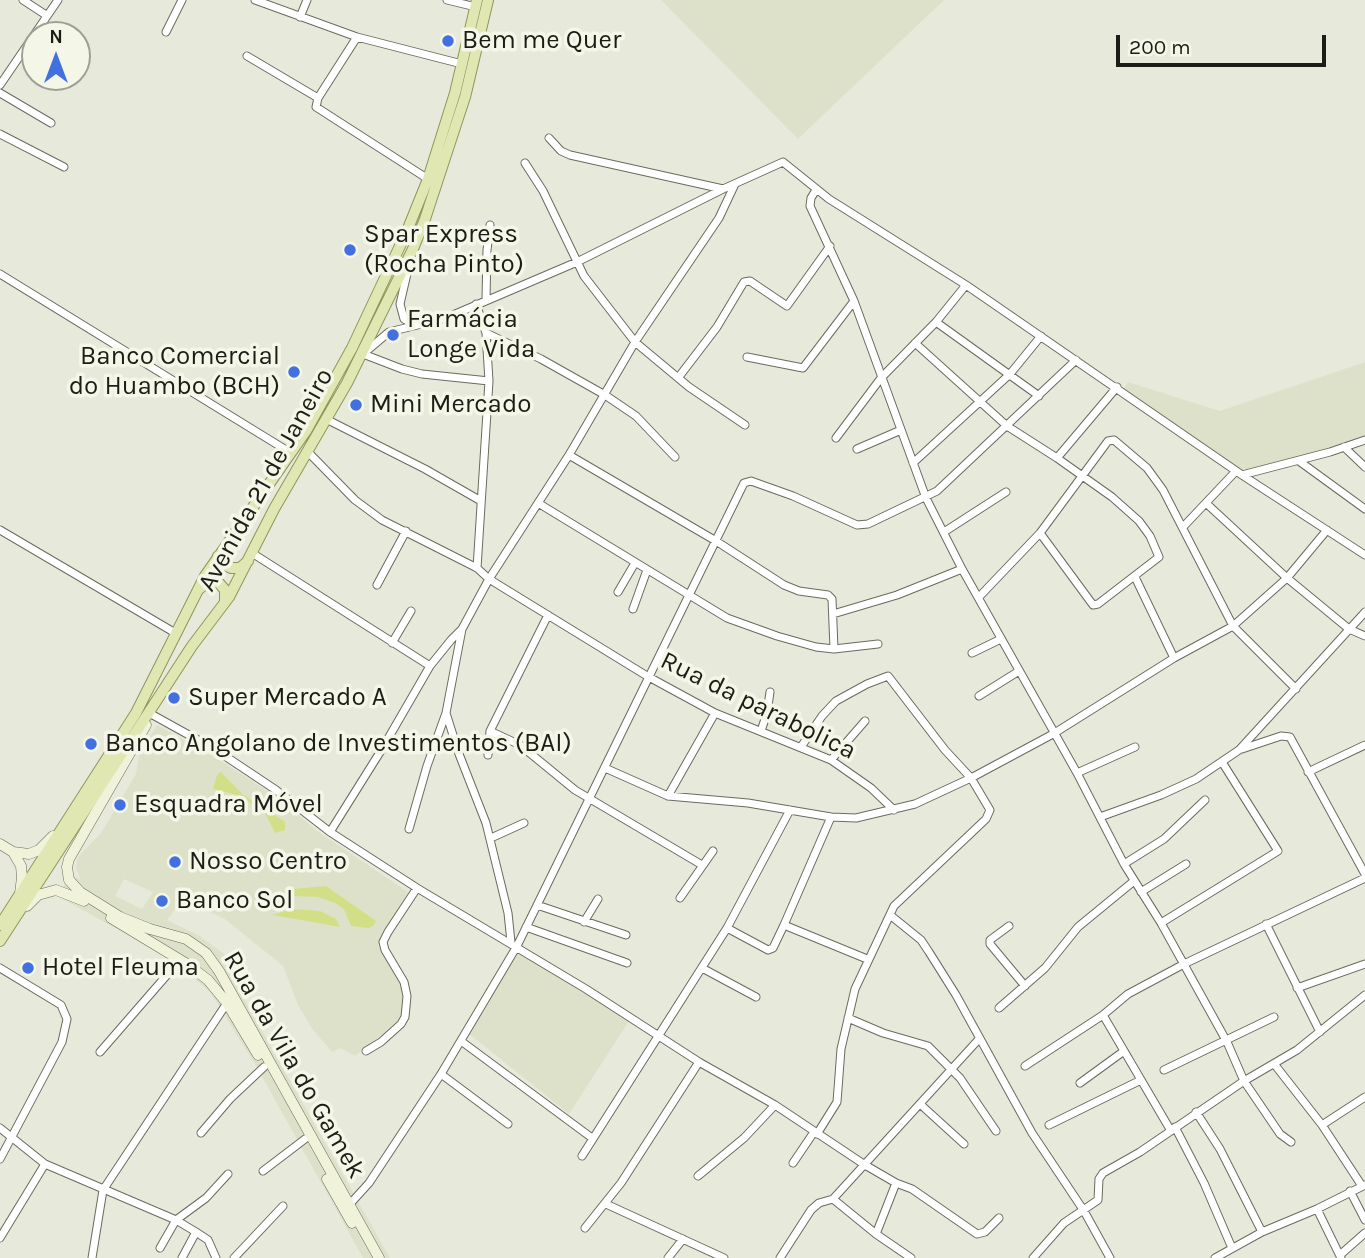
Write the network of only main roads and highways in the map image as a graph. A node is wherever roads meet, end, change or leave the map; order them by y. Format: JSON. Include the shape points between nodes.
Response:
{"nodes":[{"id":1,"x":488,"y":0,"type":"edge"},
{"id":2,"x":477,"y":4,"type":"edge"},
{"id":3,"x":218,"y":556,"type":"junction"},
{"id":4,"x":251,"y":557,"type":"junction"},
{"id":5,"x":199,"y":589,"type":"junction"},
{"id":6,"x":225,"y":603,"type":"junction"},
{"id":7,"x":164,"y":688,"type":"junction"},
{"id":8,"x":72,"y":815,"type":"junction"},
{"id":9,"x":0,"y":844,"type":"edge"},
{"id":10,"x":13,"y":852,"type":"junction"},
{"id":11,"x":20,"y":895,"type":"junction"},
{"id":12,"x":2,"y":932,"type":"edge"},
{"id":13,"x":199,"y":946,"type":"junction"},
{"id":14,"x":183,"y":962,"type":"junction"},
{"id":15,"x":372,"y":1258,"type":"edge"},
{"id":16,"x":379,"y":1258,"type":"edge"}],
"edges":[{"from":1,"to":4,"type":"main road","name":"Avenida 21 de Janeiro","via":[[457,126],[413,249],[363,354]]},
{"from":2,"to":3,"type":"main road","name":"Avenida 21 de Janeiro","via":[[428,179],[403,241],[319,409]]},
{"from":3,"to":4,"type":"main road","via":[[230,568],[240,568]]},
{"from":3,"to":5,"type":"main road","name":"Avenida 21 de Janeiro"},
{"from":4,"to":6,"type":"main road","name":"Avenida 21 de Janeiro"},
{"from":5,"to":6,"type":"main road","via":[[206,583],[219,583],[225,590]]},
{"from":5,"to":8,"type":"main road","name":"Avenida 21 de Janeiro","via":[[136,713]]},
{"from":6,"to":7,"type":"main road","name":"Avenida 21 de Janeiro"},
{"from":7,"to":12,"type":"main road","name":"Avenida 21 de Janeiro"},
{"from":7,"to":13,"type":"main road","name":"Rua da Vila do Gamek","via":[[76,844],[67,874],[80,892],[128,920]]},
{"from":8,"to":10,"type":"main road","via":[[39,850]]},
{"from":8,"to":11,"type":"main road","name":"Avenida 21 de Janeiro"},
{"from":9,"to":10,"type":"main road"},
{"from":10,"to":11,"type":"main road","via":[[21,866]]},
{"from":11,"to":12,"type":"main road","name":"Avenida 21 de Janeiro"},
{"from":12,"to":14,"type":"main road","name":"Rua da Vila do Gamek","via":[[43,892],[61,890]]},
{"from":13,"to":14,"type":"main road","via":[[185,950]]},
{"from":13,"to":16,"type":"main road","name":"Rua da Vila do Gamek","via":[[219,971]]},
{"from":14,"to":15,"type":"main road","name":"Rua da Vila do Gamek","via":[[208,980],[227,1003]]}]}
